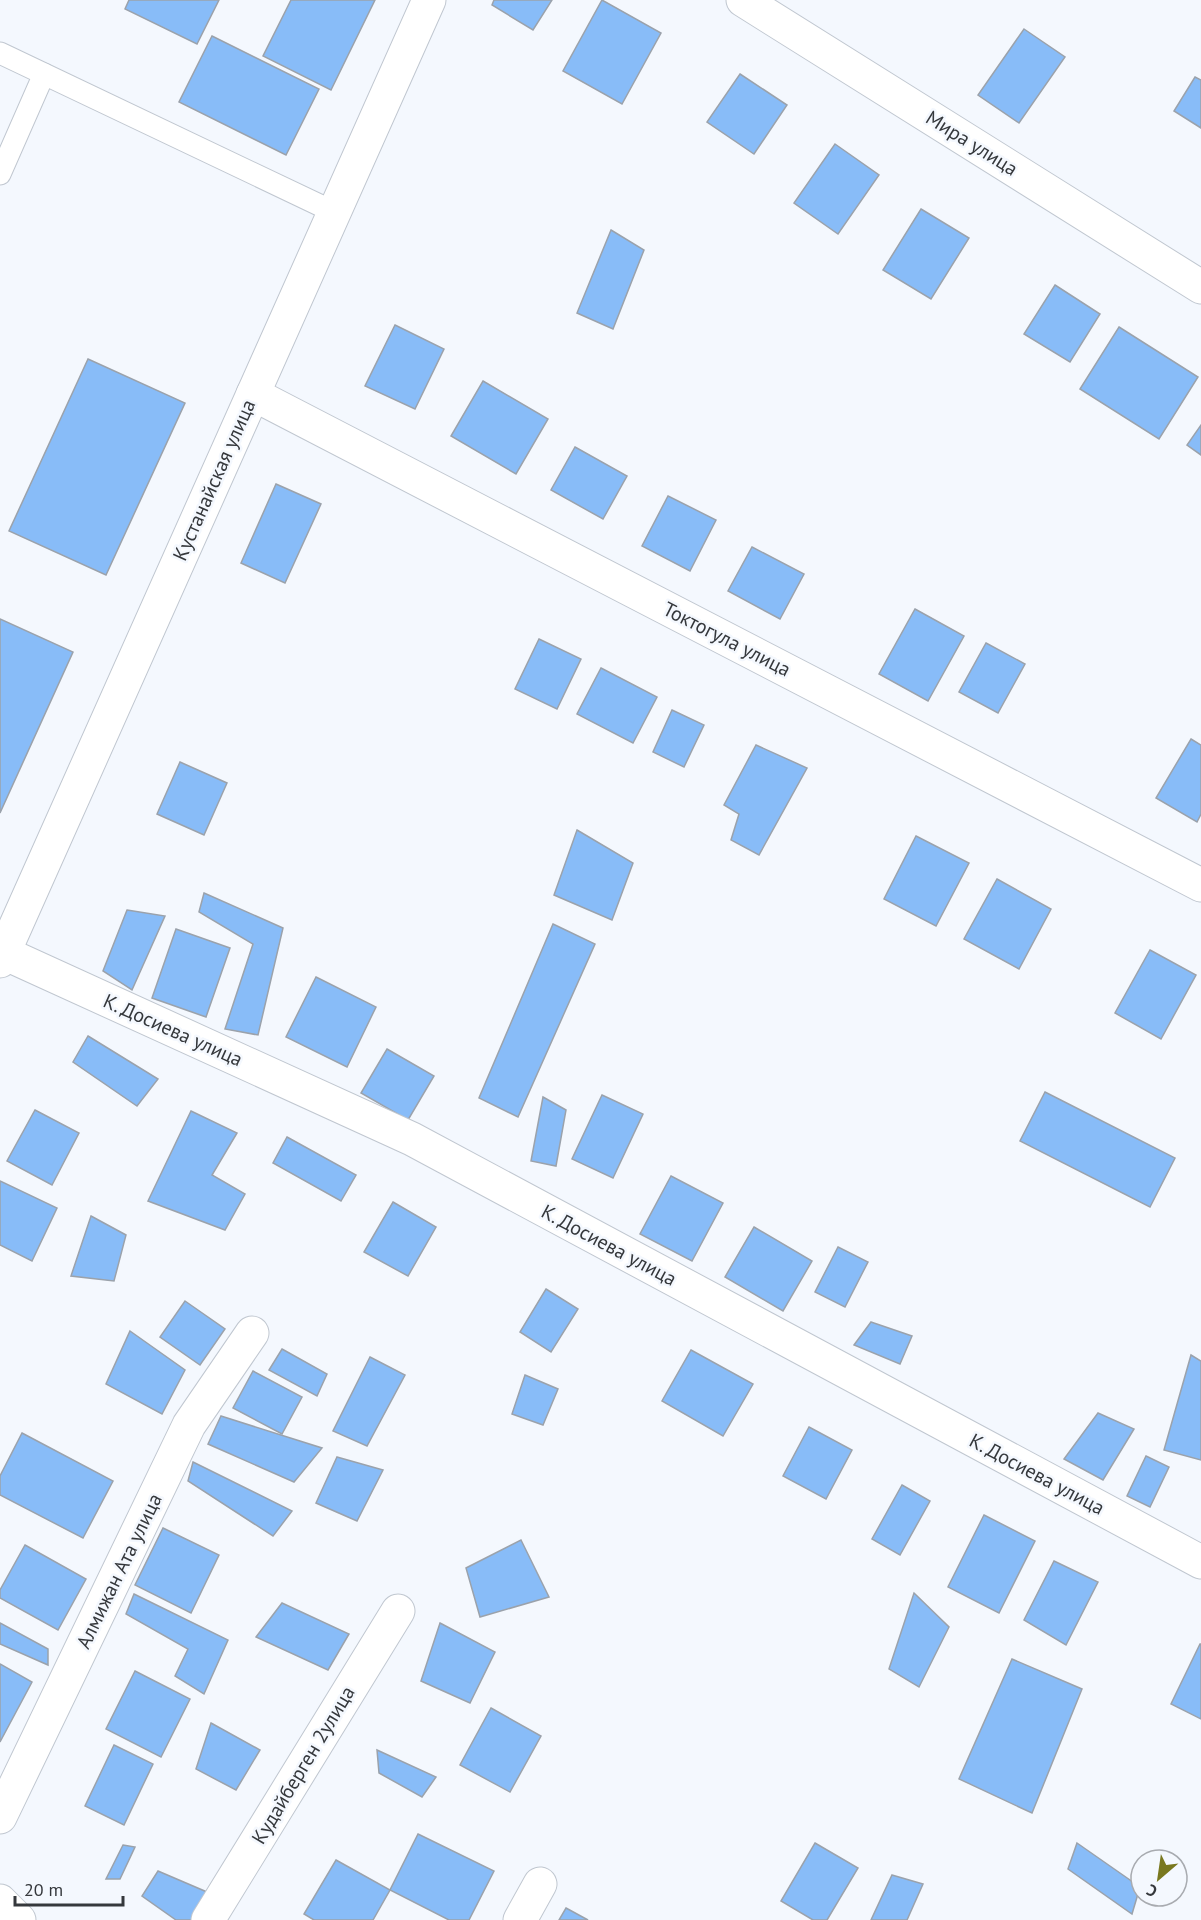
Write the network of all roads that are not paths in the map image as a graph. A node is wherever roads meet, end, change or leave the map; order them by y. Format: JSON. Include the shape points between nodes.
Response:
{"nodes":[{"id":1,"x":429,"y":0,"type":"edge"},
{"id":2,"x":743,"y":0,"type":"edge"},
{"id":3,"x":0,"y":53,"type":"edge"},
{"id":4,"x":44,"y":74,"type":"junction"},
{"id":5,"x":0,"y":174,"type":"edge"},
{"id":6,"x":333,"y":212,"type":"junction"},
{"id":7,"x":1201,"y":287,"type":"edge"},
{"id":8,"x":253,"y":394,"type":"junction"},
{"id":9,"x":1201,"y":885,"type":"edge"},
{"id":10,"x":2,"y":957,"type":"edge"},
{"id":11,"x":252,"y":1333,"type":"dead end"},
{"id":12,"x":1201,"y":1562,"type":"edge"},
{"id":13,"x":398,"y":1611,"type":"dead end"},
{"id":14,"x":0,"y":1817,"type":"edge"},
{"id":15,"x":540,"y":1884,"type":"dead end"},
{"id":16,"x":0,"y":1901,"type":"edge"},
{"id":17,"x":19,"y":1920,"type":"edge"},
{"id":18,"x":208,"y":1920,"type":"edge"},
{"id":19,"x":520,"y":1920,"type":"edge"}],
"edges":[{"from":1,"to":6,"type":"street","name":"Кустанайская улица"},
{"from":2,"to":7,"type":"street","name":"Мира улица"},
{"from":3,"to":4,"type":"lane"},
{"from":4,"to":5,"type":"lane"},
{"from":4,"to":6,"type":"lane"},
{"from":6,"to":8,"type":"street","name":"Кустанайская улица"},
{"from":8,"to":9,"type":"street","name":"Токтогула улица"},
{"from":8,"to":10,"type":"street","name":"Кустанайская улица"},
{"from":10,"to":12,"type":"street","name":"К. Досиева улица","via":[[412,1139]]},
{"from":11,"to":14,"type":"street","name":"Алмижан Ата улица","via":[[189,1425]]},
{"from":13,"to":18,"type":"street","name":"Кудайберген 2улица"},
{"from":15,"to":19,"type":"street"},
{"from":16,"to":17,"type":"street"}]}
